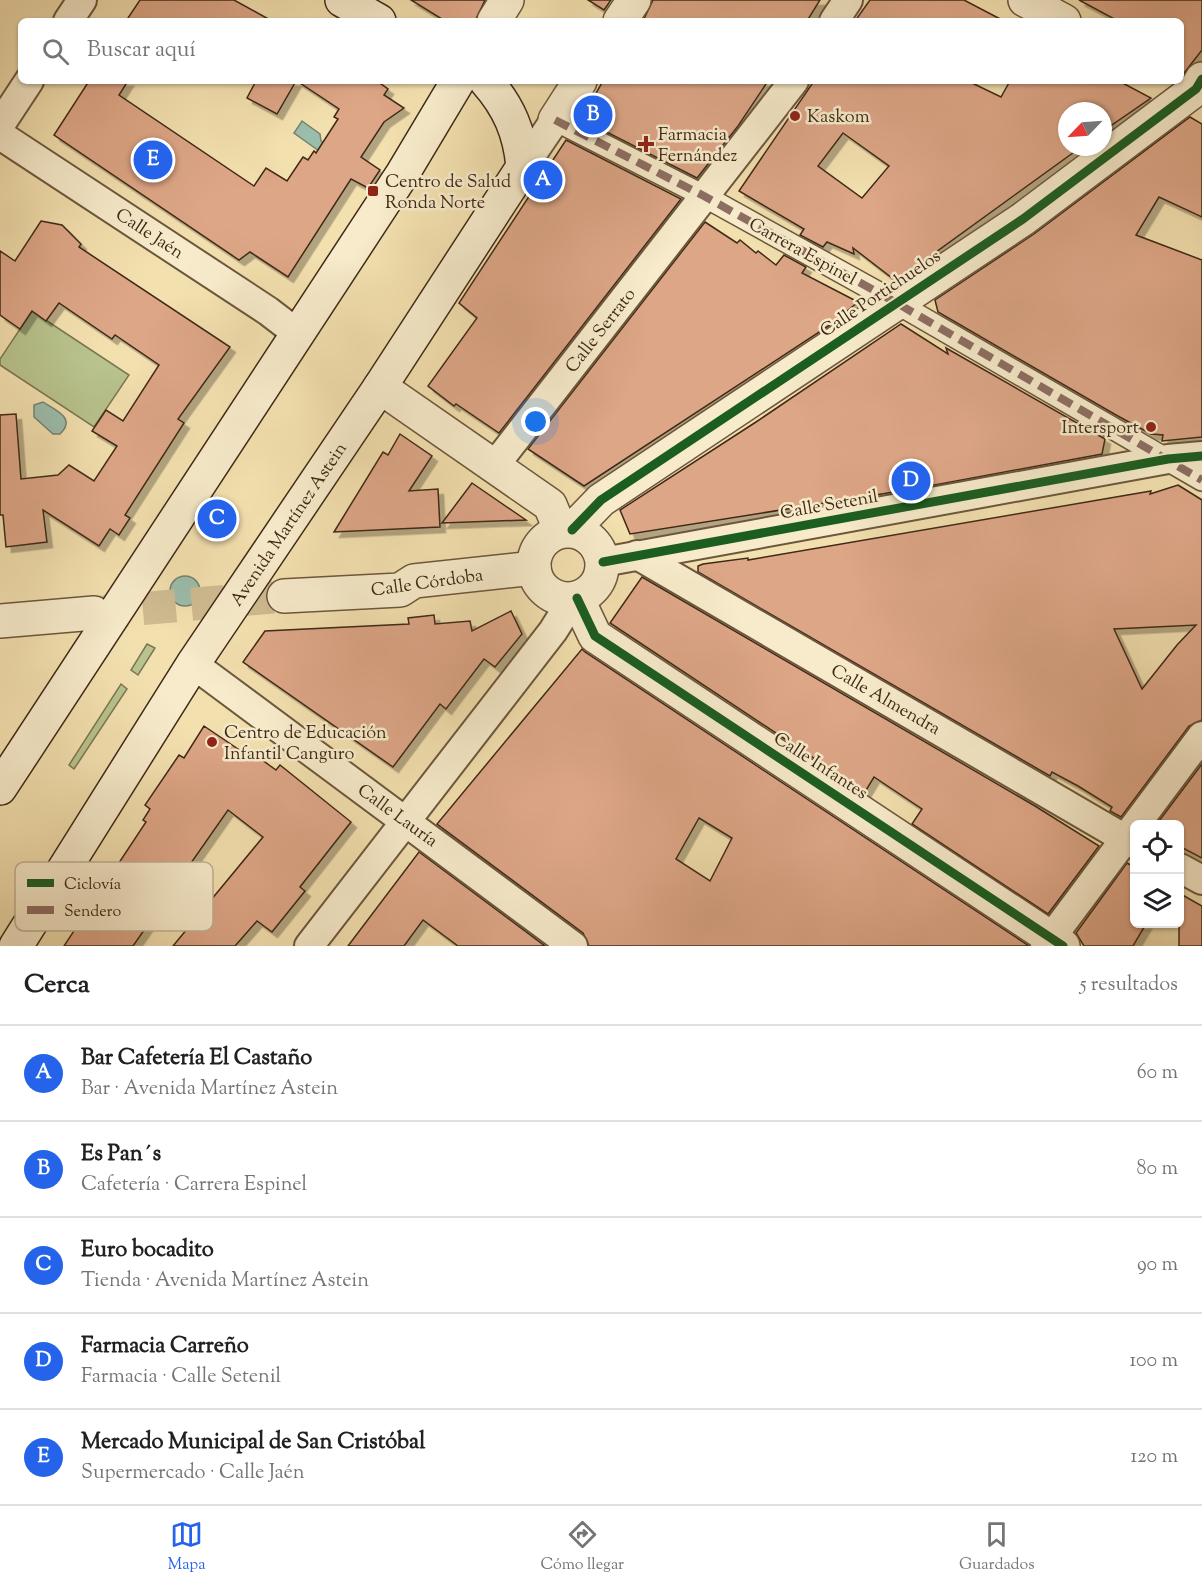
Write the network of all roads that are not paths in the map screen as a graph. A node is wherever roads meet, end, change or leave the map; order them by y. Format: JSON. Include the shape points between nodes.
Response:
{"nodes":[{"id":1,"x":82,"y":0,"type":"edge"},
{"id":2,"x":342,"y":0,"type":"edge"},
{"id":3,"x":507,"y":0,"type":"edge"},
{"id":4,"x":634,"y":0,"type":"edge"},
{"id":5,"x":848,"y":0,"type":"edge"},
{"id":6,"x":1025,"y":0,"type":"edge"},
{"id":7,"x":70,"y":18,"type":"edge"},
{"id":8,"x":374,"y":18,"type":"edge"},
{"id":9,"x":496,"y":18,"type":"edge"},
{"id":10,"x":622,"y":18,"type":"edge"},
{"id":11,"x":836,"y":18,"type":"edge"},
{"id":12,"x":1058,"y":18,"type":"edge"},
{"id":13,"x":27,"y":84,"type":"edge"},
{"id":14,"x":456,"y":84,"type":"edge"},
{"id":15,"x":488,"y":84,"type":"edge"},
{"id":16,"x":578,"y":84,"type":"edge"},
{"id":17,"x":793,"y":84,"type":"edge"},
{"id":18,"x":1195,"y":85,"type":"edge"},
{"id":19,"x":506,"y":108,"type":"junction"},
{"id":20,"x":437,"y":119,"type":"junction"},
{"id":21,"x":555,"y":120,"type":"junction"},
{"id":22,"x":0,"y":125,"type":"edge"},
{"id":23,"x":0,"y":135,"type":"edge"},
{"id":24,"x":523,"y":167,"type":"junction"},
{"id":25,"x":704,"y":196,"type":"junction"},
{"id":26,"x":895,"y":302,"type":"junction"},
{"id":27,"x":298,"y":334,"type":"junction"},
{"id":28,"x":380,"y":387,"type":"junction"},
{"id":29,"x":1202,"y":456,"type":"edge"},
{"id":30,"x":1168,"y":459,"type":"junction"},
{"id":31,"x":495,"y":465,"type":"junction"},
{"id":32,"x":1202,"y":480,"type":"edge"},
{"id":33,"x":567,"y":531,"type":"junction"},
{"id":34,"x":637,"y":555,"type":"junction"},
{"id":35,"x":603,"y":562,"type":"junction"},
{"id":36,"x":534,"y":568,"type":"junction"},
{"id":37,"x":284,"y":596,"type":"tunnel mouth"},
{"id":38,"x":571,"y":599,"type":"junction"},
{"id":39,"x":94,"y":613,"type":"tunnel mouth"},
{"id":40,"x":0,"y":621,"type":"edge"},
{"id":41,"x":193,"y":664,"type":"junction"},
{"id":42,"x":1202,"y":736,"type":"edge"},
{"id":43,"x":0,"y":788,"type":"edge"},
{"id":44,"x":406,"y":822,"type":"junction"},
{"id":45,"x":1129,"y":842,"type":"edge"},
{"id":46,"x":69,"y":862,"type":"edge"},
{"id":47,"x":1184,"y":871,"type":"edge"},
{"id":48,"x":1202,"y":880,"type":"edge"},
{"id":49,"x":15,"y":922,"type":"edge"},
{"id":50,"x":25,"y":931,"type":"edge"},
{"id":51,"x":0,"y":937,"type":"edge"},
{"id":52,"x":1053,"y":943,"type":"edge"},
{"id":53,"x":16,"y":946,"type":"edge"},
{"id":54,"x":309,"y":946,"type":"edge"},
{"id":55,"x":573,"y":946,"type":"edge"}],
"edges":[{"from":1,"to":7,"type":"street"},
{"from":2,"to":8,"type":"street"},
{"from":3,"to":9,"type":"street"},
{"from":4,"to":10,"type":"street"},
{"from":5,"to":11,"type":"street"},
{"from":6,"to":12,"type":"street"},
{"from":13,"to":22,"type":"street"},
{"from":14,"to":20,"type":"street"},
{"from":15,"to":19,"type":"street"},
{"from":16,"to":21,"type":"street"},
{"from":17,"to":25,"type":"street","name":"Calle Serrato"},
{"from":18,"to":26,"type":"street","name":"Calle Portichuelos","via":[[1023,219]]},
{"from":19,"to":20,"type":"street","via":[[476,104],[453,109]]},
{"from":19,"to":24,"type":"street","via":[[520,139]]},
{"from":20,"to":27,"type":"street"},
{"from":21,"to":24,"type":"street","name":"Avenida Martínez Astein"},
{"from":21,"to":25,"type":"street","name":"Carrera Espinel"},
{"from":23,"to":27,"type":"street","name":"Calle Jaén"},
{"from":24,"to":28,"type":"street","name":"Avenida Martínez Astein"},
{"from":25,"to":26,"type":"street","name":"Carrera Espinel"},
{"from":25,"to":31,"type":"street","name":"Calle Serrato"},
{"from":26,"to":30,"type":"street","name":"Carrera Espinel"},
{"from":26,"to":33,"type":"street","name":"Calle Portichuelos","via":[[601,500]]},
{"from":27,"to":43,"type":"street"},
{"from":28,"to":31,"type":"street"},
{"from":28,"to":41,"type":"street","name":"Avenida Martínez Astein"},
{"from":29,"to":30,"type":"street","name":"Calle Setenil"},
{"from":30,"to":32,"type":"street","name":"Carrera Espinel"},
{"from":30,"to":34,"type":"street","name":"Calle Setenil"},
{"from":31,"to":33,"type":"street","via":[[550,505]]},
{"from":33,"to":35,"type":"street","via":[[593,541]]},
{"from":33,"to":36,"type":"street","via":[[543,541]]},
{"from":34,"to":35,"type":"street","name":"Calle Setenil"},
{"from":34,"to":45,"type":"street","name":"Calle Almendra"},
{"from":35,"to":38,"type":"street","via":[[596,585],[588,593]]},
{"from":36,"to":37,"type":"street","name":"Calle Córdoba","via":[[414,581],[400,590]]},
{"from":36,"to":38,"type":"street","via":[[541,586],[548,592]]},
{"from":38,"to":44,"type":"street","via":[[553,631]]},
{"from":38,"to":52,"type":"street","name":"Calle Infantes","via":[[595,636]]},
{"from":39,"to":40,"type":"street"},
{"from":41,"to":44,"type":"street","name":"Calle Lauría"},
{"from":41,"to":46,"type":"street","name":"Avenida Martínez Astein"},
{"from":42,"to":45,"type":"street"},
{"from":44,"to":54,"type":"street"},
{"from":44,"to":55,"type":"street","name":"Calle Lauría"},
{"from":45,"to":52,"type":"street"},
{"from":47,"to":48,"type":"street"},
{"from":49,"to":51,"type":"street","name":"Avenida Martínez Astein"},
{"from":50,"to":53,"type":"street","name":"Avenida Martínez Astein"}]}
